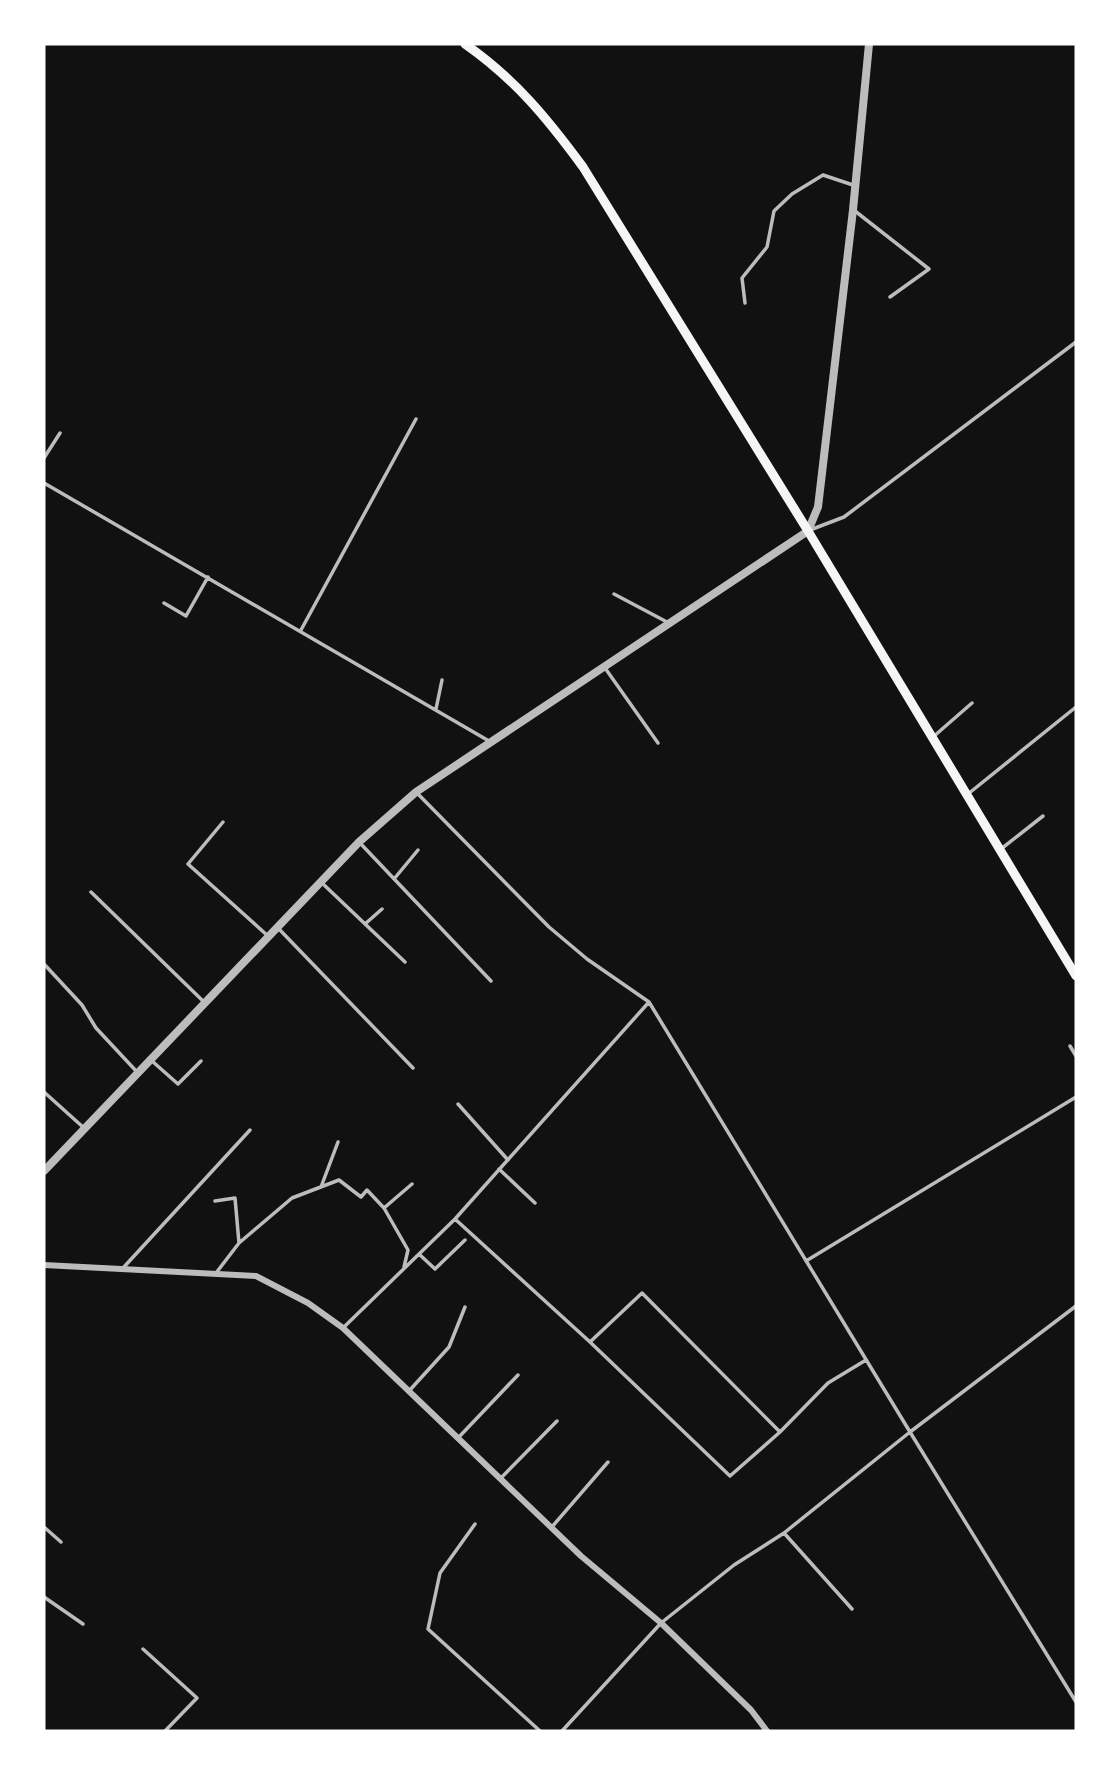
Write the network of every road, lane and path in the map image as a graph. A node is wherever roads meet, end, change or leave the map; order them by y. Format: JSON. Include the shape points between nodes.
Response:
{"nodes":[{"id":1,"x":465,"y":44,"type":"edge"},
{"id":2,"x":869,"y":44,"type":"edge"},
{"id":3,"x":855,"y":186,"type":"junction"},
{"id":4,"x":853,"y":210,"type":"junction"},
{"id":5,"x":890,"y":296,"type":"dead end"},
{"id":6,"x":745,"y":303,"type":"dead end"},
{"id":7,"x":1076,"y":342,"type":"edge"},
{"id":8,"x":416,"y":419,"type":"dead end"},
{"id":9,"x":60,"y":433,"type":"dead end"},
{"id":10,"x":44,"y":458,"type":"edge"},
{"id":11,"x":44,"y":484,"type":"edge"},
{"id":12,"x":808,"y":531,"type":"junction"},
{"id":13,"x":208,"y":578,"type":"junction"},
{"id":14,"x":614,"y":594,"type":"dead end"},
{"id":15,"x":164,"y":603,"type":"dead end"},
{"id":16,"x":669,"y":623,"type":"junction"},
{"id":17,"x":300,"y":630,"type":"junction"},
{"id":18,"x":604,"y":666,"type":"junction"},
{"id":19,"x":442,"y":680,"type":"dead end"},
{"id":20,"x":972,"y":703,"type":"dead end"},
{"id":21,"x":1076,"y":707,"type":"edge"},
{"id":22,"x":436,"y":709,"type":"junction"},
{"id":23,"x":933,"y":737,"type":"junction"},
{"id":24,"x":489,"y":741,"type":"junction"},
{"id":25,"x":658,"y":743,"type":"dead end"},
{"id":26,"x":416,"y":792,"type":"junction"},
{"id":27,"x":968,"y":794,"type":"junction"},
{"id":28,"x":1042,"y":816,"type":"dead end"},
{"id":29,"x":223,"y":822,"type":"dead end"},
{"id":30,"x":359,"y":842,"type":"junction"},
{"id":31,"x":1001,"y":849,"type":"junction"},
{"id":32,"x":418,"y":850,"type":"dead end"},
{"id":33,"x":394,"y":879,"type":"junction"},
{"id":34,"x":320,"y":882,"type":"junction"},
{"id":35,"x":91,"y":892,"type":"dead end"},
{"id":36,"x":382,"y":909,"type":"dead end"},
{"id":37,"x":365,"y":924,"type":"junction"},
{"id":38,"x":277,"y":926,"type":"junction"},
{"id":39,"x":268,"y":936,"type":"junction"},
{"id":40,"x":405,"y":962,"type":"dead end"},
{"id":41,"x":44,"y":964,"type":"edge"},
{"id":42,"x":1076,"y":976,"type":"edge"},
{"id":43,"x":491,"y":981,"type":"dead end"},
{"id":44,"x":649,"y":1002,"type":"junction"},
{"id":45,"x":205,"y":1003,"type":"junction"},
{"id":46,"x":1070,"y":1046,"type":"dead end"},
{"id":47,"x":1076,"y":1056,"type":"edge"},
{"id":48,"x":151,"y":1059,"type":"junction"},
{"id":49,"x":201,"y":1061,"type":"dead end"},
{"id":50,"x":413,"y":1068,"type":"dead end"},
{"id":51,"x":138,"y":1073,"type":"junction"},
{"id":52,"x":44,"y":1092,"type":"edge"},
{"id":53,"x":1076,"y":1097,"type":"edge"},
{"id":54,"x":458,"y":1104,"type":"dead end"},
{"id":55,"x":85,"y":1129,"type":"junction"},
{"id":56,"x":250,"y":1130,"type":"dead end"},
{"id":57,"x":338,"y":1142,"type":"dead end"},
{"id":58,"x":508,"y":1160,"type":"junction"},
{"id":59,"x":499,"y":1170,"type":"junction"},
{"id":60,"x":44,"y":1171,"type":"edge"},
{"id":61,"x":412,"y":1184,"type":"dead end"},
{"id":62,"x":321,"y":1187,"type":"junction"},
{"id":63,"x":215,"y":1201,"type":"dead end"},
{"id":64,"x":535,"y":1203,"type":"dead end"},
{"id":65,"x":384,"y":1208,"type":"junction"},
{"id":66,"x":455,"y":1219,"type":"junction"},
{"id":67,"x":465,"y":1240,"type":"dead end"},
{"id":68,"x":239,"y":1243,"type":"junction"},
{"id":69,"x":419,"y":1254,"type":"junction"},
{"id":70,"x":806,"y":1261,"type":"junction"},
{"id":71,"x":44,"y":1265,"type":"edge"},
{"id":72,"x":123,"y":1268,"type":"junction"},
{"id":73,"x":404,"y":1268,"type":"junction"},
{"id":74,"x":215,"y":1274,"type":"junction"},
{"id":75,"x":1076,"y":1306,"type":"edge"},
{"id":76,"x":465,"y":1307,"type":"dead end"},
{"id":77,"x":343,"y":1328,"type":"junction"},
{"id":78,"x":590,"y":1342,"type":"junction"},
{"id":79,"x":866,"y":1360,"type":"junction"},
{"id":80,"x":518,"y":1375,"type":"dead end"},
{"id":81,"x":409,"y":1391,"type":"junction"},
{"id":82,"x":557,"y":1422,"type":"dead end"},
{"id":83,"x":780,"y":1432,"type":"junction"},
{"id":84,"x":910,"y":1432,"type":"junction"},
{"id":85,"x":458,"y":1438,"type":"junction"},
{"id":86,"x":608,"y":1462,"type":"dead end"},
{"id":87,"x":500,"y":1479,"type":"junction"},
{"id":88,"x":475,"y":1524,"type":"dead end"},
{"id":89,"x":44,"y":1527,"type":"edge"},
{"id":90,"x":551,"y":1528,"type":"junction"},
{"id":91,"x":784,"y":1534,"type":"junction"},
{"id":92,"x":61,"y":1542,"type":"dead end"},
{"id":93,"x":44,"y":1597,"type":"edge"},
{"id":94,"x":852,"y":1609,"type":"dead end"},
{"id":95,"x":661,"y":1623,"type":"junction"},
{"id":96,"x":83,"y":1624,"type":"dead end"},
{"id":97,"x":143,"y":1649,"type":"dead end"},
{"id":98,"x":1076,"y":1702,"type":"edge"},
{"id":99,"x":164,"y":1731,"type":"edge"},
{"id":100,"x":540,"y":1731,"type":"edge"},
{"id":101,"x":562,"y":1731,"type":"edge"},
{"id":102,"x":767,"y":1731,"type":"edge"}],
"edges":[{"from":1,"to":12,"type":"main road","via":[[522,90],[583,167]]},
{"from":2,"to":3,"type":"street"},
{"from":3,"to":4,"type":"street"},
{"from":3,"to":6,"type":"lane","via":[[823,175],[774,211],[767,247],[742,278]]},
{"from":4,"to":5,"type":"lane","via":[[929,269]]},
{"from":4,"to":12,"type":"street","via":[[818,507]]},
{"from":7,"to":12,"type":"lane","via":[[844,517]]},
{"from":8,"to":17,"type":"lane"},
{"from":9,"to":10,"type":"lane"},
{"from":11,"to":13,"type":"lane"},
{"from":12,"to":16,"type":"street"},
{"from":12,"to":23,"type":"main road"},
{"from":13,"to":15,"type":"lane","via":[[186,616]]},
{"from":13,"to":17,"type":"lane"},
{"from":14,"to":16,"type":"lane"},
{"from":16,"to":18,"type":"street"},
{"from":17,"to":22,"type":"lane"},
{"from":18,"to":24,"type":"street"},
{"from":18,"to":25,"type":"lane"},
{"from":19,"to":22,"type":"lane"},
{"from":20,"to":23,"type":"lane"},
{"from":21,"to":27,"type":"lane"},
{"from":22,"to":24,"type":"lane"},
{"from":23,"to":27,"type":"main road"},
{"from":24,"to":26,"type":"street"},
{"from":26,"to":30,"type":"street"},
{"from":26,"to":44,"type":"lane","via":[[549,927]]},
{"from":27,"to":31,"type":"main road"},
{"from":28,"to":31,"type":"lane"},
{"from":29,"to":39,"type":"lane","via":[[188,864]]},
{"from":30,"to":33,"type":"lane"},
{"from":30,"to":34,"type":"street"},
{"from":31,"to":42,"type":"main road"},
{"from":32,"to":33,"type":"lane"},
{"from":33,"to":43,"type":"lane"},
{"from":34,"to":37,"type":"lane"},
{"from":34,"to":38,"type":"street"},
{"from":35,"to":45,"type":"lane"},
{"from":36,"to":37,"type":"lane"},
{"from":37,"to":40,"type":"lane"},
{"from":38,"to":39,"type":"street"},
{"from":38,"to":50,"type":"lane"},
{"from":39,"to":45,"type":"street"},
{"from":41,"to":51,"type":"lane"},
{"from":44,"to":58,"type":"lane"},
{"from":44,"to":70,"type":"lane"},
{"from":45,"to":48,"type":"street"},
{"from":46,"to":47,"type":"lane"},
{"from":48,"to":49,"type":"lane","via":[[178,1084]]},
{"from":48,"to":51,"type":"street"},
{"from":51,"to":55,"type":"street"},
{"from":52,"to":55,"type":"lane"},
{"from":53,"to":70,"type":"lane"},
{"from":54,"to":58,"type":"lane"},
{"from":55,"to":60,"type":"street"},
{"from":56,"to":72,"type":"lane"},
{"from":57,"to":62,"type":"lane"},
{"from":58,"to":59,"type":"lane"},
{"from":59,"to":64,"type":"lane"},
{"from":59,"to":66,"type":"lane"},
{"from":61,"to":65,"type":"lane"},
{"from":62,"to":65,"type":"lane","via":[[339,1180],[361,1198],[368,1189]]},
{"from":62,"to":68,"type":"lane","via":[[292,1198]]},
{"from":63,"to":68,"type":"lane","via":[[234,1198]]},
{"from":65,"to":73,"type":"lane","via":[[408,1250]]},
{"from":66,"to":69,"type":"lane"},
{"from":66,"to":78,"type":"lane"},
{"from":67,"to":69,"type":"lane","via":[[435,1269]]},
{"from":68,"to":74,"type":"lane"},
{"from":69,"to":73,"type":"lane"},
{"from":70,"to":79,"type":"lane"},
{"from":71,"to":72,"type":"street"},
{"from":72,"to":74,"type":"street"},
{"from":73,"to":77,"type":"lane"},
{"from":74,"to":77,"type":"street","via":[[256,1276],[308,1303]]},
{"from":75,"to":84,"type":"lane"},
{"from":76,"to":81,"type":"lane","via":[[449,1347]]},
{"from":77,"to":81,"type":"street"},
{"from":78,"to":83,"type":"lane","via":[[730,1476]]},
{"from":78,"to":83,"type":"lane","via":[[642,1293]]},
{"from":79,"to":83,"type":"lane","via":[[828,1383]]},
{"from":79,"to":84,"type":"lane"},
{"from":80,"to":85,"type":"lane"},
{"from":81,"to":85,"type":"street"},
{"from":82,"to":87,"type":"lane"},
{"from":84,"to":91,"type":"lane"},
{"from":84,"to":98,"type":"lane"},
{"from":85,"to":87,"type":"street"},
{"from":86,"to":90,"type":"lane"},
{"from":87,"to":90,"type":"street"},
{"from":88,"to":100,"type":"lane","via":[[440,1573],[428,1629]]},
{"from":89,"to":92,"type":"lane"},
{"from":90,"to":95,"type":"street"},
{"from":91,"to":94,"type":"lane"},
{"from":91,"to":95,"type":"lane","via":[[734,1565]]},
{"from":93,"to":96,"type":"lane"},
{"from":95,"to":101,"type":"lane"},
{"from":95,"to":102,"type":"street"},
{"from":97,"to":99,"type":"lane","via":[[197,1698]]}]}
